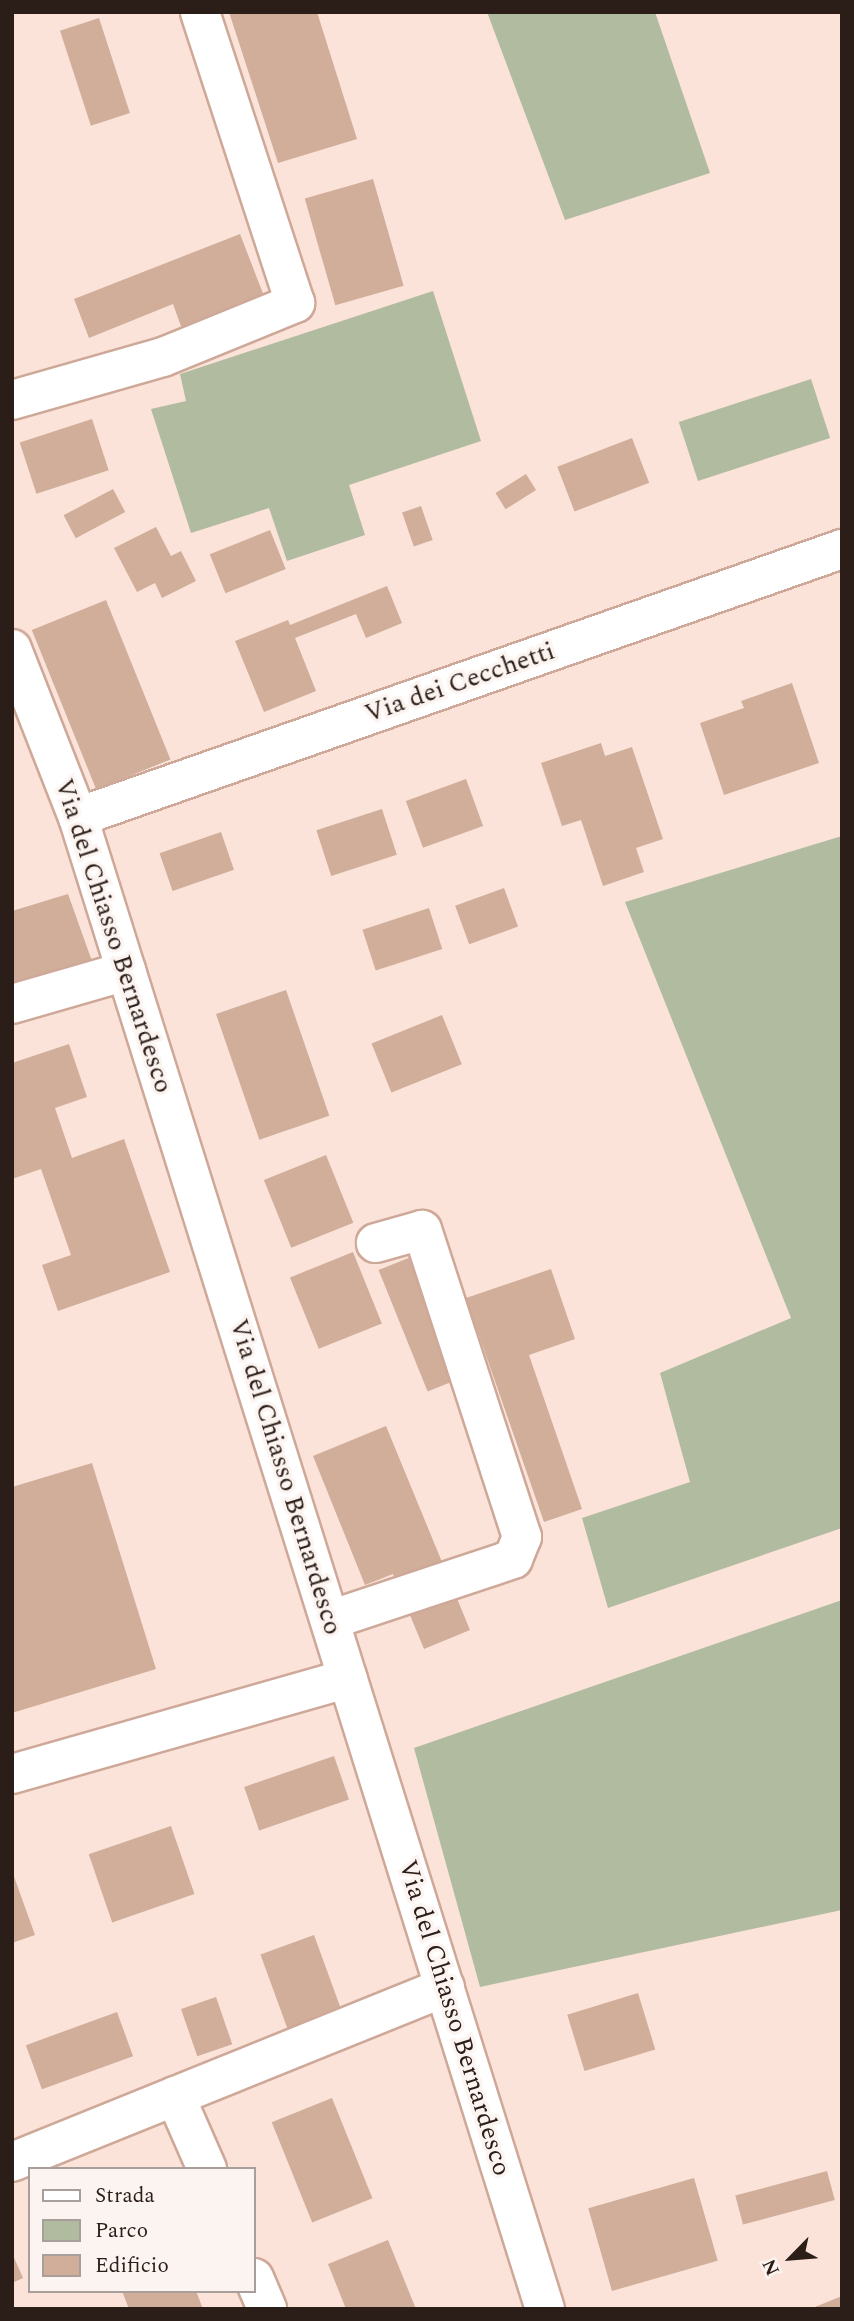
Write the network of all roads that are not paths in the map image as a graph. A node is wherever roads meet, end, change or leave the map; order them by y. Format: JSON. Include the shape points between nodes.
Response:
{"nodes":[{"id":1,"x":200,"y":12,"type":"edge"},
{"id":2,"x":12,"y":400,"type":"edge"},
{"id":3,"x":842,"y":549,"type":"edge"},
{"id":4,"x":12,"y":649,"type":"edge"},
{"id":5,"x":78,"y":817,"type":"junction"},
{"id":6,"x":126,"y":971,"type":"junction"},
{"id":7,"x":12,"y":1004,"type":"edge"},
{"id":8,"x":376,"y":1243,"type":"dead end"},
{"id":9,"x":330,"y":1620,"type":"junction"},
{"id":10,"x":348,"y":1678,"type":"junction"},
{"id":11,"x":12,"y":1774,"type":"edge"},
{"id":12,"x":445,"y":1987,"type":"junction"},
{"id":13,"x":175,"y":2096,"type":"junction"},
{"id":14,"x":12,"y":2162,"type":"edge"},
{"id":15,"x":206,"y":2167,"type":"edge"},
{"id":16,"x":256,"y":2283,"type":"edge"},
{"id":17,"x":267,"y":2309,"type":"edge"},
{"id":18,"x":545,"y":2309,"type":"edge"}],
"edges":[{"from":1,"to":2,"type":"street","via":[[295,303],[163,357]]},
{"from":3,"to":5,"type":"street","name":"Via dei Cecchetti"},
{"from":4,"to":5,"type":"street","name":"Via del Chiasso Bernardesco"},
{"from":5,"to":6,"type":"street","name":"Via del Chiasso Bernardesco"},
{"from":6,"to":7,"type":"street"},
{"from":6,"to":9,"type":"street","name":"Via del Chiasso Bernardesco"},
{"from":8,"to":9,"type":"street","via":[[422,1230],[522,1538],[513,1559]]},
{"from":9,"to":10,"type":"street","name":"Via del Chiasso Bernardesco"},
{"from":10,"to":11,"type":"street"},
{"from":10,"to":12,"type":"street","name":"Via del Chiasso Bernardesco"},
{"from":12,"to":13,"type":"street"},
{"from":12,"to":18,"type":"street","name":"Via del Chiasso Bernardesco"},
{"from":13,"to":14,"type":"street"},
{"from":13,"to":15,"type":"street"},
{"from":16,"to":17,"type":"street"}]}
